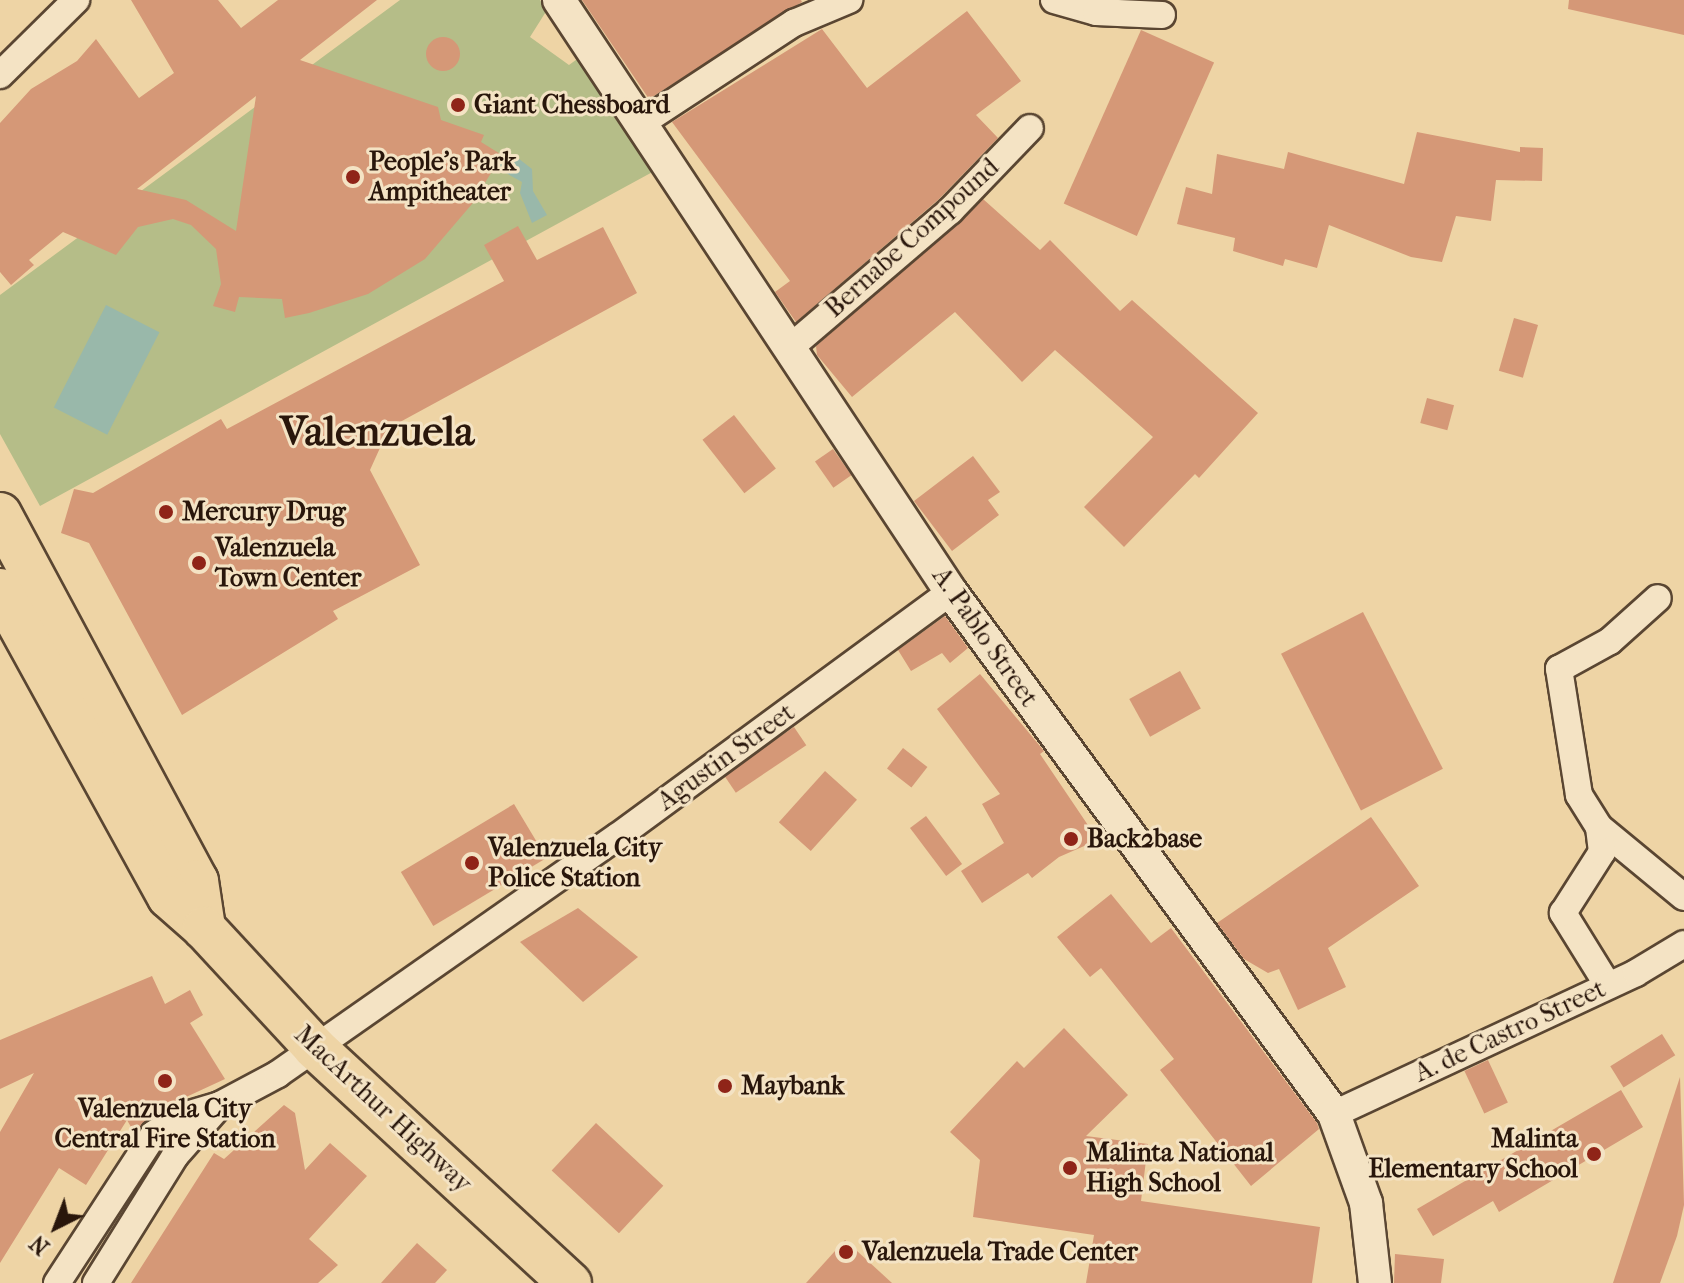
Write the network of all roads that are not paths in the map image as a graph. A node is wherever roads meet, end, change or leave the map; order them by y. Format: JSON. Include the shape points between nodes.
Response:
{"nodes":[{"id":1,"x":76,"y":0,"type":"edge"},
{"id":2,"x":559,"y":0,"type":"edge"},
{"id":3,"x":849,"y":0,"type":"edge"},
{"id":4,"x":1054,"y":0,"type":"edge"},
{"id":5,"x":1162,"y":15,"type":"dead end"},
{"id":6,"x":0,"y":75,"type":"edge"},
{"id":7,"x":643,"y":122,"type":"junction"},
{"id":8,"x":1030,"y":128,"type":"dead end"},
{"id":9,"x":792,"y":346,"type":"junction"},
{"id":10,"x":5,"y":536,"type":"edge"},
{"id":11,"x":0,"y":590,"type":"edge"},
{"id":12,"x":951,"y":592,"type":"junction"},
{"id":13,"x":1658,"y":598,"type":"dead end"},
{"id":14,"x":1599,"y":827,"type":"junction"},
{"id":15,"x":1684,"y":897,"type":"edge"},
{"id":16,"x":204,"y":928,"type":"junction"},
{"id":17,"x":1684,"y":944,"type":"edge"},
{"id":18,"x":1607,"y":984,"type":"junction"},
{"id":19,"x":315,"y":1048,"type":"junction"},
{"id":20,"x":220,"y":1105,"type":"junction"},
{"id":21,"x":1334,"y":1114,"type":"junction"},
{"id":22,"x":57,"y":1283,"type":"edge"},
{"id":23,"x":96,"y":1283,"type":"edge"},
{"id":24,"x":570,"y":1283,"type":"edge"},
{"id":25,"x":1375,"y":1283,"type":"edge"}],
"edges":[{"from":1,"to":6,"type":"street"},
{"from":2,"to":7,"type":"street","name":"A. Pablo Street"},
{"from":3,"to":7,"type":"street","via":[[794,23]]},
{"from":4,"to":5,"type":"street","via":[[1096,12]]},
{"from":7,"to":9,"type":"street","name":"A. Pablo Street"},
{"from":8,"to":9,"type":"street","name":"Bernabe Compound","via":[[950,211]]},
{"from":9,"to":12,"type":"street","name":"A. Pablo Street"},
{"from":10,"to":16,"type":"highway","via":[[197,881]]},
{"from":11,"to":16,"type":"highway","name":"MacArthur Highway","via":[[169,897]]},
{"from":12,"to":19,"type":"street","name":"Agustin Street","via":[[617,837]]},
{"from":12,"to":21,"type":"street","name":"A. Pablo Street"},
{"from":13,"to":14,"type":"street","via":[[1610,641],[1559,669],[1579,795]]},
{"from":14,"to":15,"type":"street"},
{"from":14,"to":18,"type":"street","via":[[1602,852],[1563,913]]},
{"from":16,"to":19,"type":"highway","name":"MacArthur Highway"},
{"from":17,"to":18,"type":"street","name":"A. de Castro Street"},
{"from":18,"to":21,"type":"street","name":"A. de Castro Street"},
{"from":19,"to":20,"type":"street","name":"Agustin Street"},
{"from":19,"to":24,"type":"highway","name":"MacArthur Highway"},
{"from":20,"to":22,"type":"street","name":"Agustin Street","via":[[180,1117],[154,1134]]},
{"from":20,"to":23,"type":"street","name":"Agustin Street","via":[[175,1156]]},
{"from":21,"to":25,"type":"street","name":"A. Pablo Street","via":[[1366,1203]]}]}
